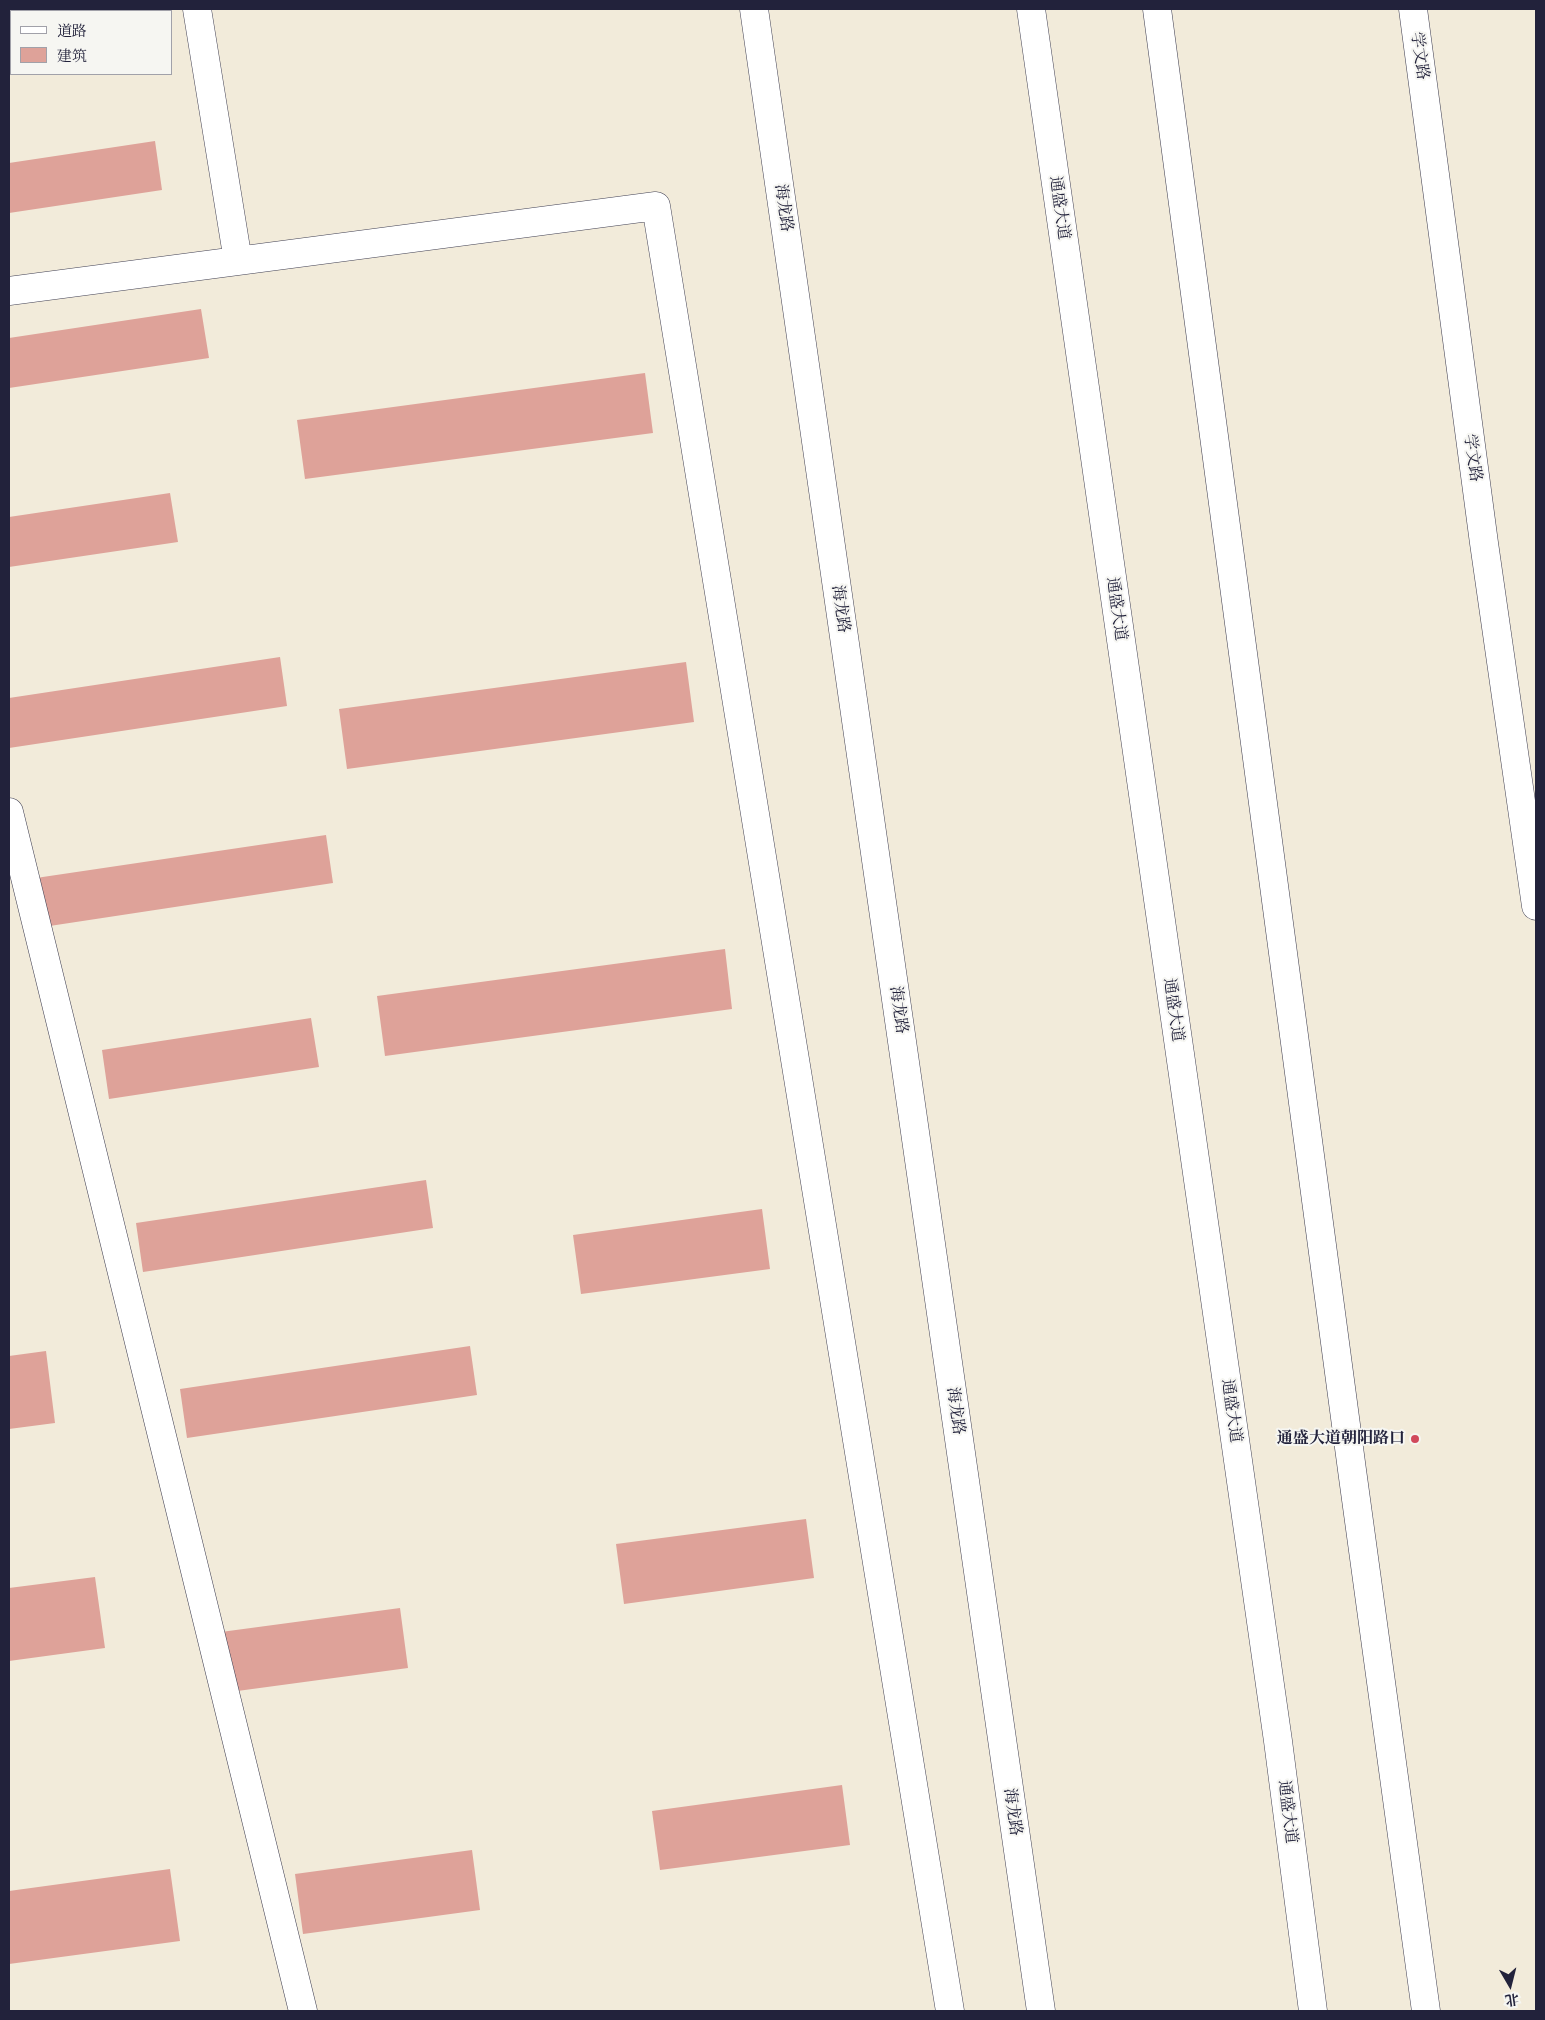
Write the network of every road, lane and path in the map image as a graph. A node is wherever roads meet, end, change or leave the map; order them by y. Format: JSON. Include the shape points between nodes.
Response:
{"nodes":[{"id":1,"x":197,"y":9,"type":"edge"},
{"id":2,"x":754,"y":9,"type":"edge"},
{"id":3,"x":1031,"y":9,"type":"edge"},
{"id":4,"x":1157,"y":9,"type":"edge"},
{"id":5,"x":1412,"y":9,"type":"edge"},
{"id":6,"x":238,"y":261,"type":"junction"},
{"id":7,"x":9,"y":291,"type":"edge"},
{"id":8,"x":9,"y":812,"type":"edge"},
{"id":9,"x":1536,"y":906,"type":"edge"},
{"id":10,"x":303,"y":2011,"type":"edge"},
{"id":11,"x":950,"y":2011,"type":"edge"},
{"id":12,"x":1041,"y":2011,"type":"edge"},
{"id":13,"x":1313,"y":2011,"type":"edge"},
{"id":14,"x":1426,"y":2011,"type":"edge"}],
"edges":[{"from":1,"to":6,"type":"street"},
{"from":2,"to":12,"type":"street","name":"海龙路"},
{"from":3,"to":13,"type":"street","name":"通盛大道","via":[[1275,1721]]},
{"from":4,"to":14,"type":"street"},
{"from":5,"to":9,"type":"street","name":"学文路"},
{"from":6,"to":7,"type":"street"},
{"from":6,"to":11,"type":"street","via":[[656,206]]},
{"from":8,"to":10,"type":"street"}]}
